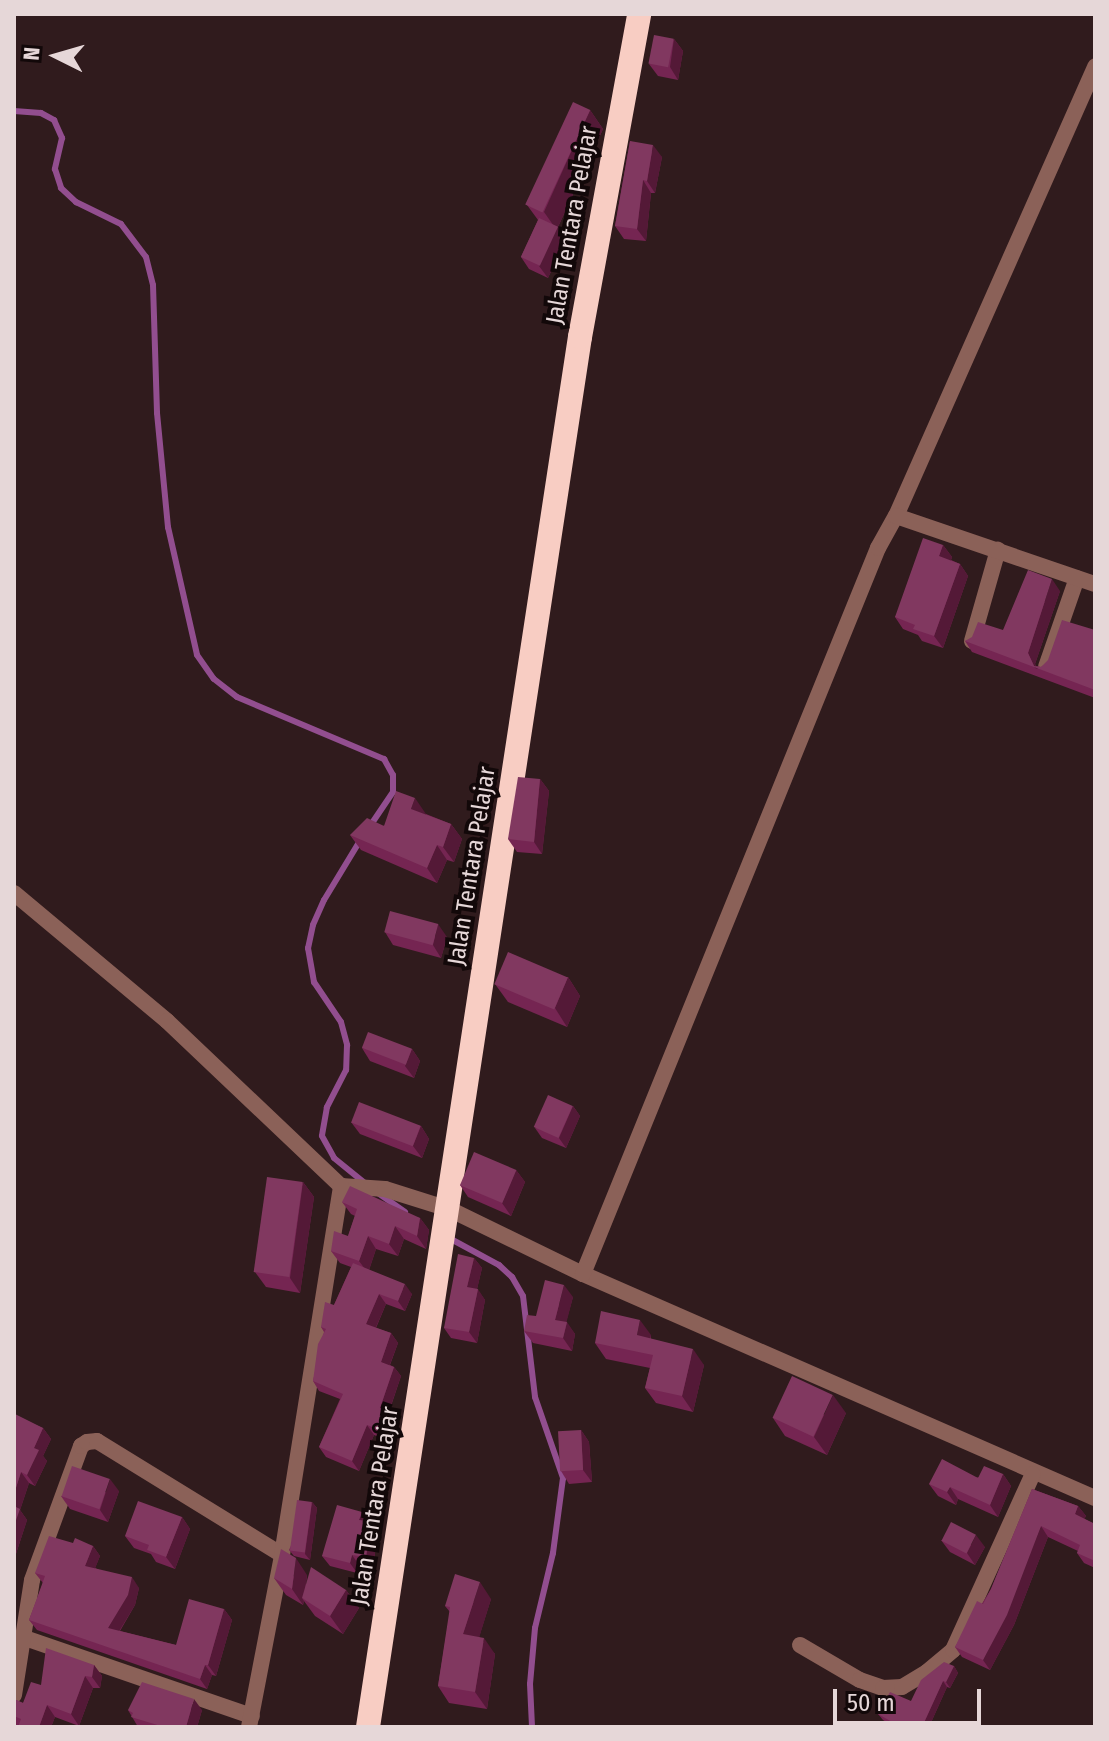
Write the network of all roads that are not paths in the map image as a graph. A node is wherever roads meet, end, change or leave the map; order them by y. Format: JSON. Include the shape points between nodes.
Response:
{"nodes":[{"id":1,"x":639,"y":14,"type":"edge"},
{"id":2,"x":1095,"y":66,"type":"edge"},
{"id":3,"x":896,"y":516,"type":"junction"},
{"id":4,"x":998,"y":550,"type":"junction"},
{"id":5,"x":1077,"y":578,"type":"junction"},
{"id":6,"x":1095,"y":584,"type":"edge"},
{"id":7,"x":972,"y":641,"type":"edge"},
{"id":8,"x":1046,"y":667,"type":"edge"},
{"id":9,"x":14,"y":893,"type":"edge"},
{"id":10,"x":347,"y":1186,"type":"junction"},
{"id":11,"x":449,"y":1215,"type":"junction"},
{"id":12,"x":583,"y":1274,"type":"junction"},
{"id":13,"x":1033,"y":1474,"type":"junction"},
{"id":14,"x":1095,"y":1498,"type":"edge"},
{"id":15,"x":282,"y":1555,"type":"junction"},
{"id":16,"x":22,"y":1637,"type":"junction"},
{"id":17,"x":800,"y":1645,"type":"dead end"},
{"id":18,"x":14,"y":1695,"type":"edge"},
{"id":19,"x":250,"y":1721,"type":"edge"},
{"id":20,"x":368,"y":1727,"type":"edge"}],
"edges":[{"from":1,"to":11,"type":"highway","name":"Jalan Tentara Pelajar","via":[[580,337]]},
{"from":2,"to":3,"type":"street"},
{"from":3,"to":4,"type":"street"},
{"from":3,"to":12,"type":"street","via":[[878,548]]},
{"from":4,"to":5,"type":"street"},
{"from":4,"to":7,"type":"street"},
{"from":5,"to":6,"type":"street"},
{"from":5,"to":8,"type":"street"},
{"from":9,"to":10,"type":"street","via":[[167,1021]]},
{"from":10,"to":11,"type":"street","via":[[385,1189]]},
{"from":10,"to":15,"type":"street"},
{"from":11,"to":12,"type":"street"},
{"from":11,"to":20,"type":"highway","name":"Jalan Tentara Pelajar"},
{"from":12,"to":13,"type":"street"},
{"from":13,"to":14,"type":"street"},
{"from":13,"to":17,"type":"street","via":[[953,1650],[927,1672],[902,1687],[883,1688]]},
{"from":15,"to":16,"type":"street","via":[[97,1441],[87,1442],[81,1446],[40,1556]]},
{"from":15,"to":19,"type":"street"},
{"from":16,"to":18,"type":"street"},
{"from":16,"to":19,"type":"street"}]}
